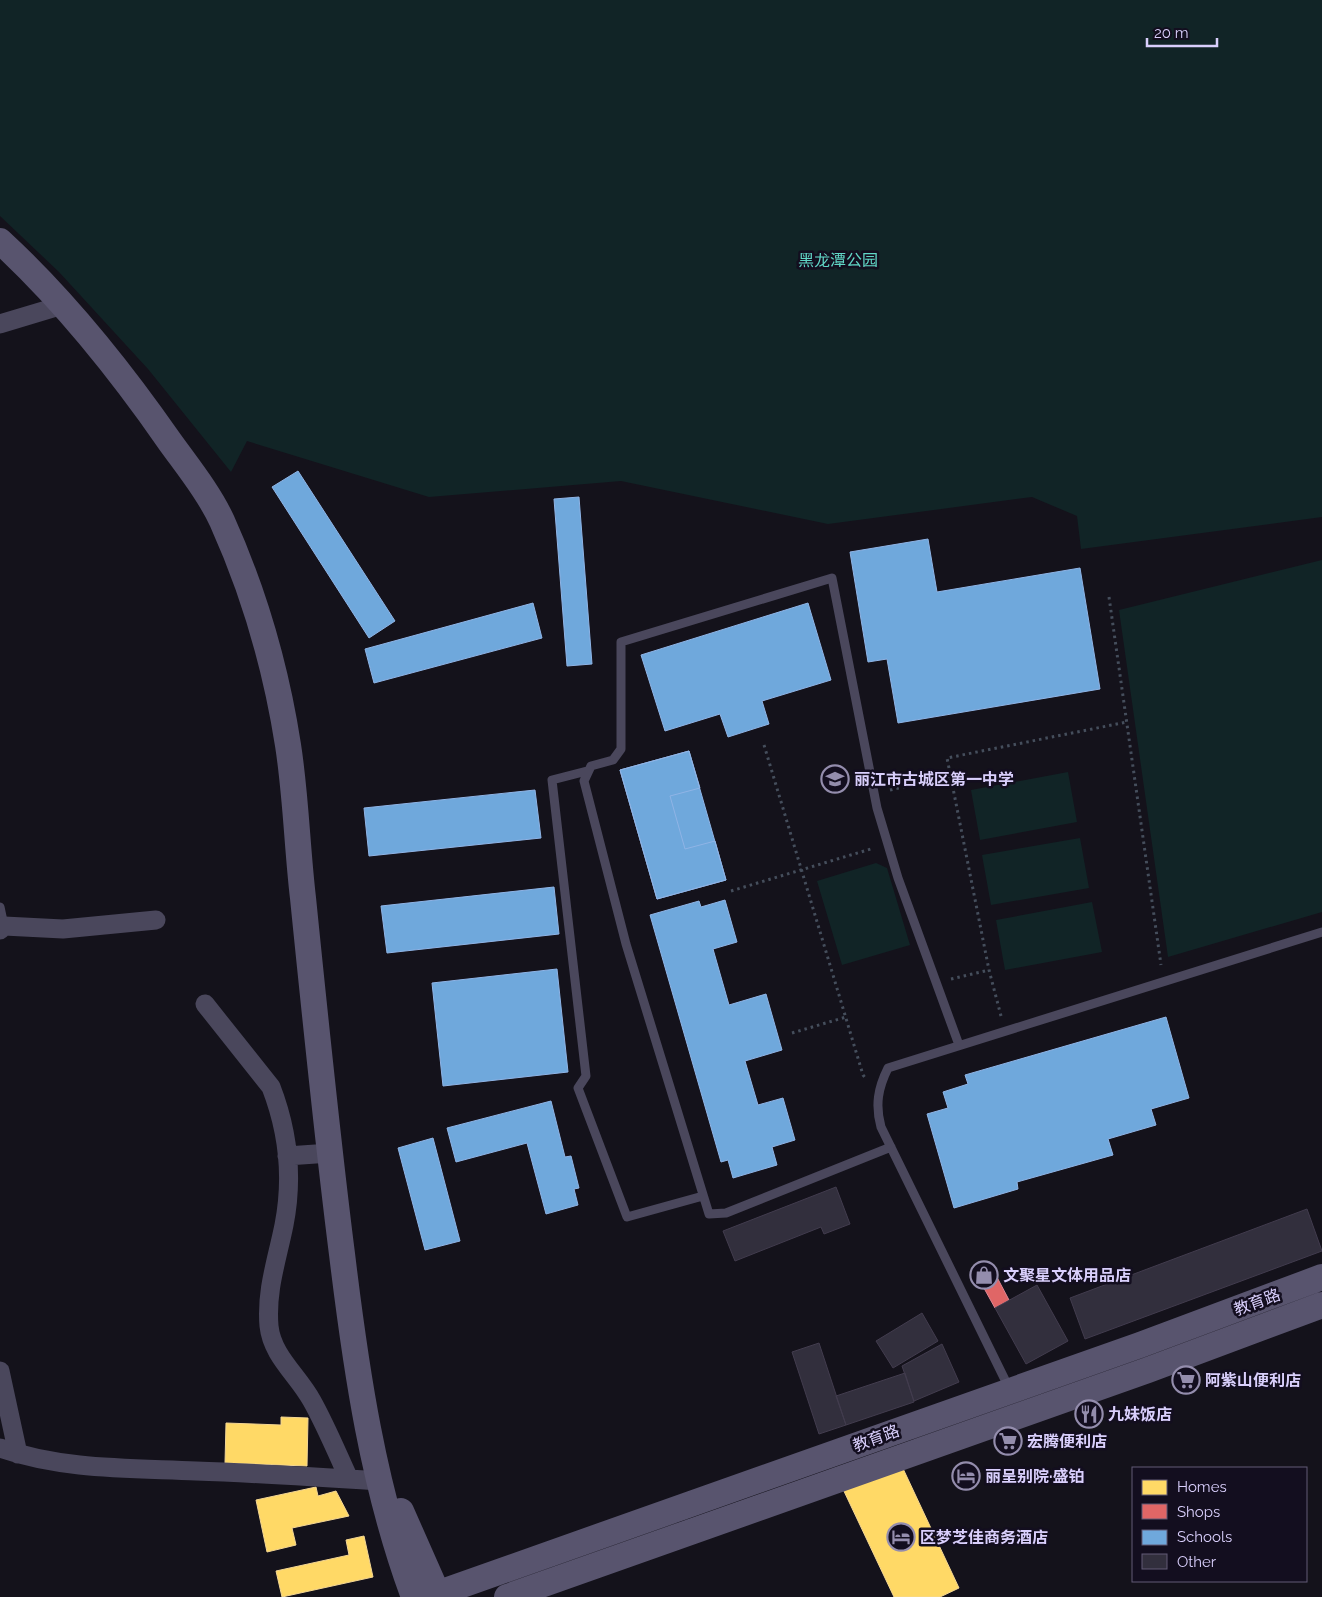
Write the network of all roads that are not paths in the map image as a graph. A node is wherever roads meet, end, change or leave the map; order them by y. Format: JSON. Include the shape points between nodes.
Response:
{"nodes":[{"id":1,"x":0,"y":241,"type":"edge"},
{"id":2,"x":64,"y":305,"type":"junction"},
{"id":3,"x":0,"y":324,"type":"edge"},
{"id":4,"x":587,"y":771,"type":"junction"},
{"id":5,"x":0,"y":907,"type":"edge"},
{"id":6,"x":156,"y":920,"type":"dead end"},
{"id":7,"x":2,"y":928,"type":"edge"},
{"id":8,"x":1322,"y":932,"type":"edge"},
{"id":9,"x":205,"y":1004,"type":"dead end"},
{"id":10,"x":959,"y":1045,"type":"junction"},
{"id":11,"x":891,"y":1147,"type":"junction"},
{"id":12,"x":330,"y":1153,"type":"junction"},
{"id":13,"x":287,"y":1156,"type":"junction"},
{"id":14,"x":703,"y":1196,"type":"junction"},
{"id":15,"x":1322,"y":1277,"type":"edge"},
{"id":16,"x":1322,"y":1305,"type":"edge"},
{"id":17,"x":0,"y":1371,"type":"edge"},
{"id":18,"x":1010,"y":1390,"type":"junction"},
{"id":19,"x":370,"y":1437,"type":"junction"},
{"id":20,"x":9,"y":1451,"type":"edge"},
{"id":21,"x":349,"y":1479,"type":"junction"},
{"id":22,"x":379,"y":1482,"type":"junction"},
{"id":23,"x":430,"y":1596,"type":"edge"},
{"id":24,"x":507,"y":1597,"type":"edge"}],
"edges":[{"from":1,"to":2,"type":"street"},
{"from":2,"to":3,"type":"street"},
{"from":2,"to":12,"type":"street","via":[[152,416],[220,517],[254,605],[279,697],[288,746]]},
{"from":4,"to":10,"type":"lane","via":[[596,764],[613,760],[621,749],[621,642],[832,578],[874,793],[898,878]]},
{"from":4,"to":14,"type":"lane","via":[[584,781],[626,944]]},
{"from":4,"to":14,"type":"lane","via":[[552,780],[586,1076],[578,1088],[627,1217]]},
{"from":5,"to":7,"type":"lane"},
{"from":6,"to":7,"type":"street","via":[[63,929]]},
{"from":8,"to":10,"type":"lane"},
{"from":9,"to":13,"type":"street","via":[[271,1088],[278,1104]]},
{"from":10,"to":11,"type":"lane","via":[[888,1068],[878,1094],[878,1116]]},
{"from":11,"to":14,"type":"lane","via":[[726,1213],[709,1214]]},
{"from":11,"to":18,"type":"lane"},
{"from":12,"to":13,"type":"street"},
{"from":12,"to":19,"type":"street","via":[[349,1312]]},
{"from":13,"to":21,"type":"street","via":[[288,1190],[284,1225],[272,1274],[269,1327],[273,1344],[311,1399]]},
{"from":15,"to":18,"type":"street","name":"教育路"},
{"from":16,"to":24,"type":"street","name":"教育路","via":[[1148,1370]]},
{"from":17,"to":20,"type":"street"},
{"from":18,"to":23,"type":"street","name":"教育路"},
{"from":19,"to":22,"type":"street"},
{"from":19,"to":23,"type":"street"},
{"from":20,"to":21,"type":"street","via":[[102,1467]]},
{"from":21,"to":22,"type":"street"},
{"from":22,"to":23,"type":"street","via":[[390,1525]]}]}
